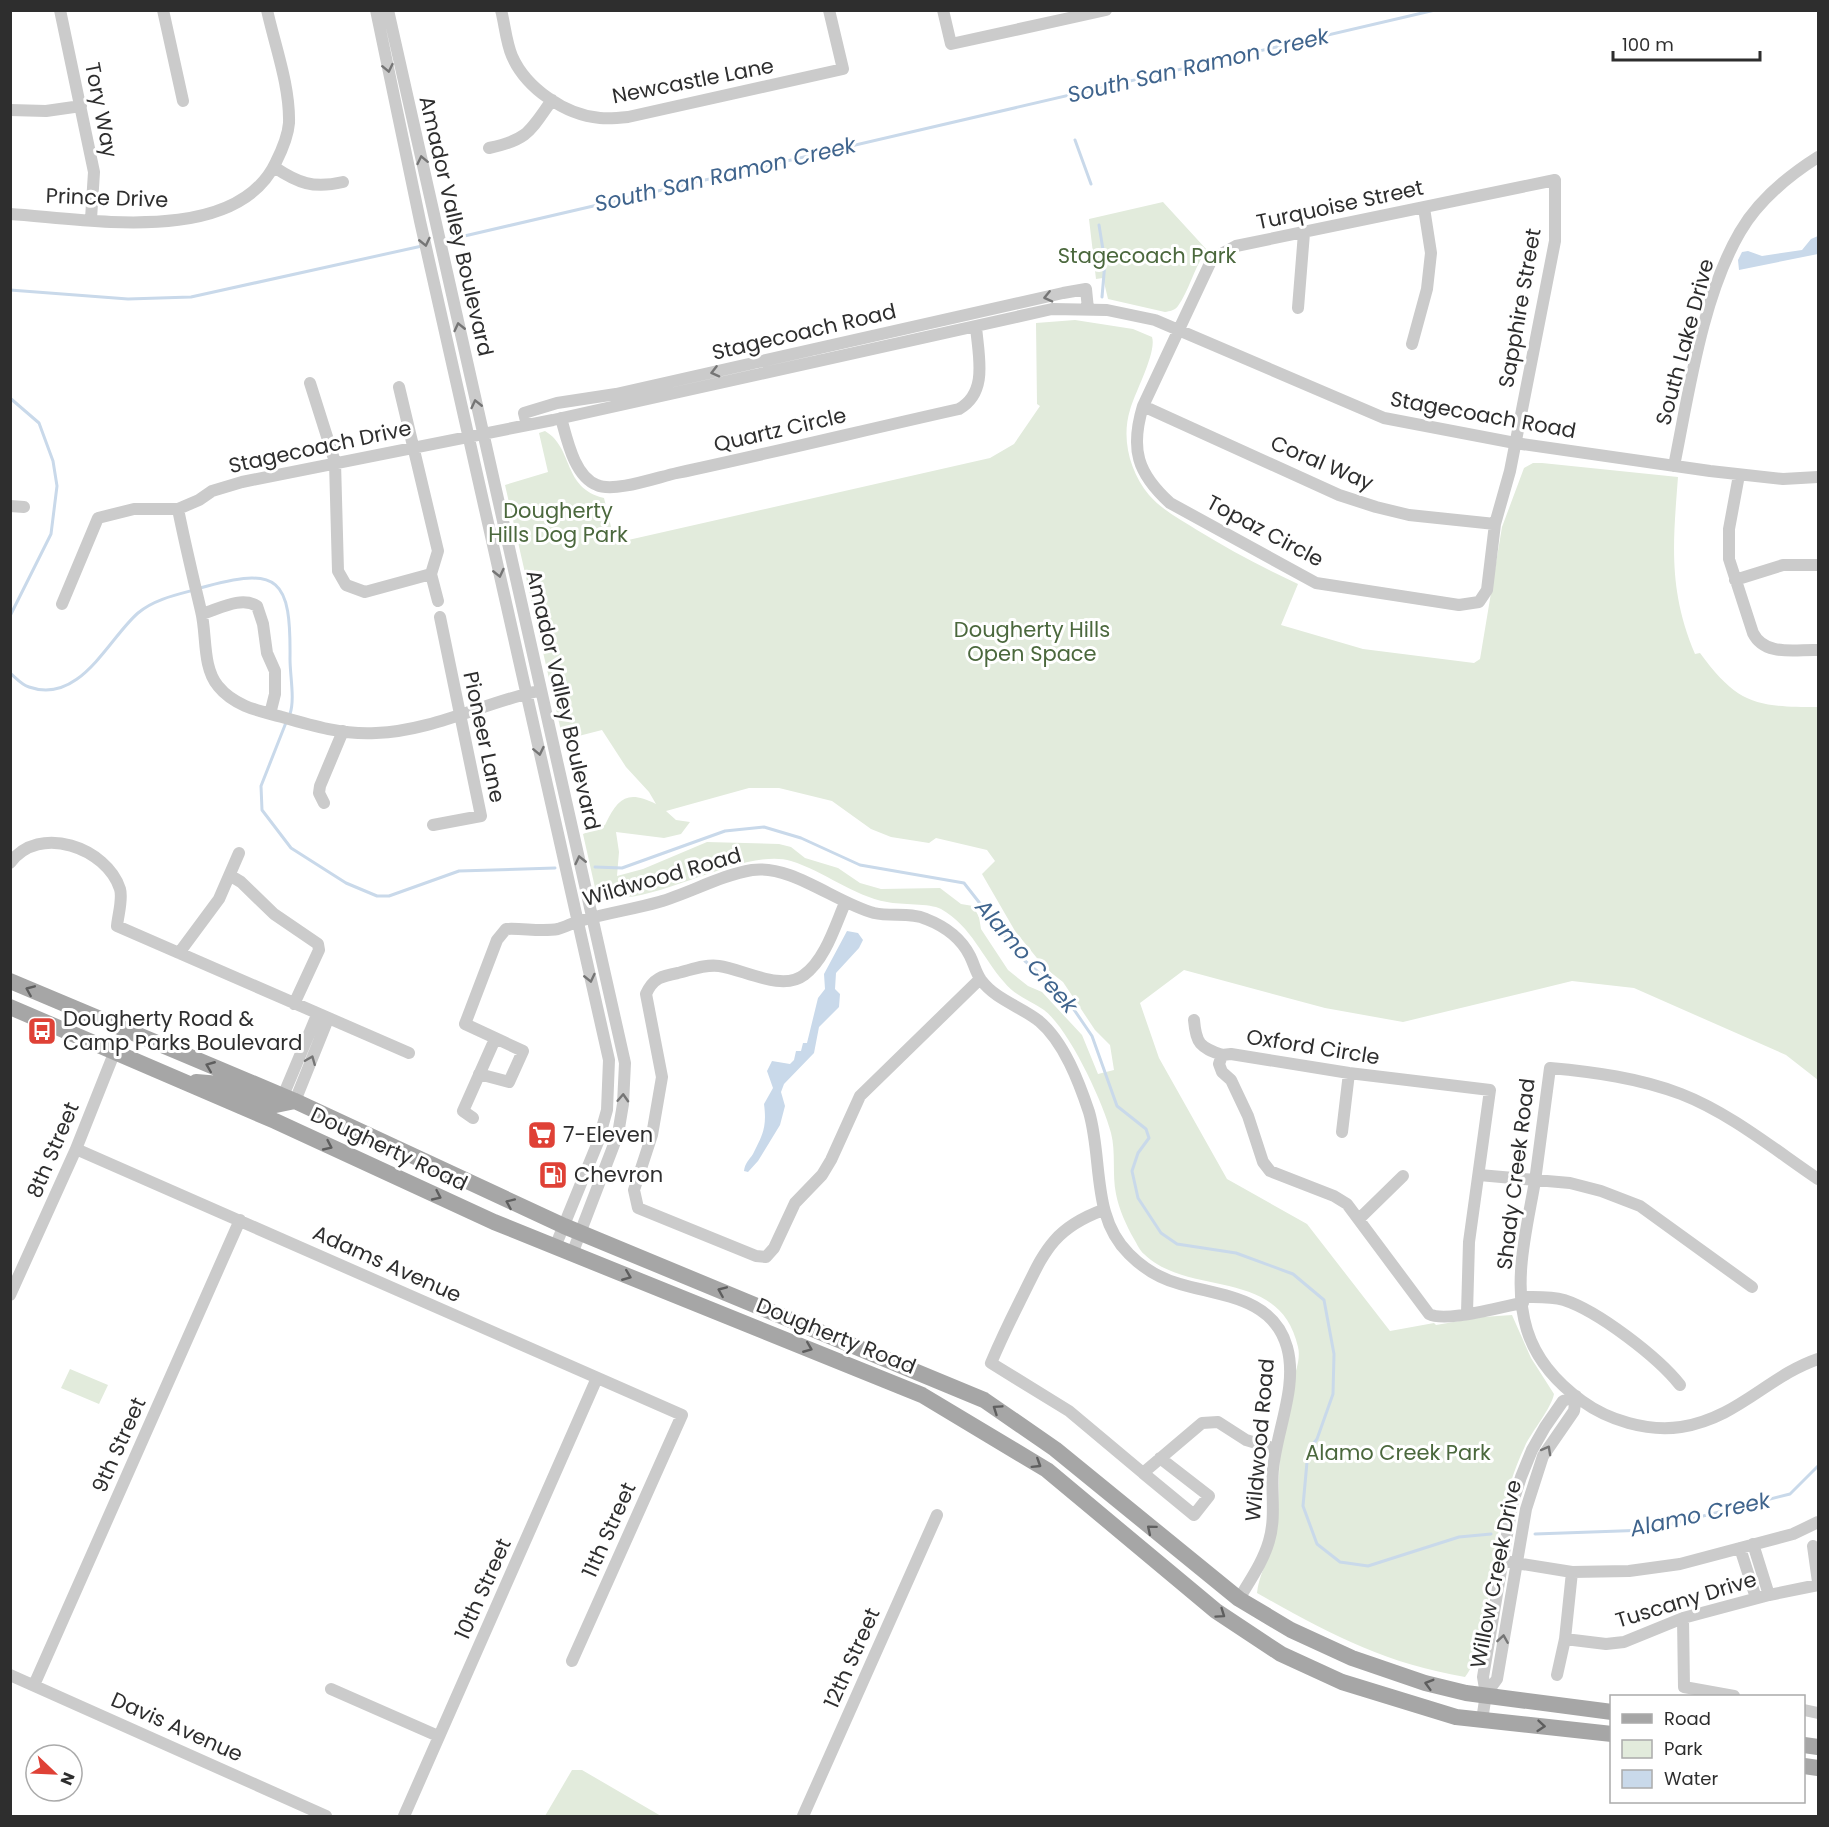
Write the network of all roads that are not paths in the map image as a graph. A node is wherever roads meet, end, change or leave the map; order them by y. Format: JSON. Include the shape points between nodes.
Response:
{"nodes":[{"id":1,"x":60,"y":10,"type":"edge"},
{"id":2,"x":163,"y":10,"type":"edge"},
{"id":3,"x":267,"y":10,"type":"edge"},
{"id":4,"x":376,"y":10,"type":"edge"},
{"id":5,"x":388,"y":10,"type":"edge"},
{"id":6,"x":501,"y":10,"type":"edge"},
{"id":7,"x":829,"y":10,"type":"edge"},
{"id":8,"x":943,"y":10,"type":"edge"},
{"id":9,"x":1106,"y":10,"type":"edge"},
{"id":10,"x":183,"y":100,"type":"dead end"},
{"id":11,"x":552,"y":100,"type":"junction"},
{"id":12,"x":81,"y":106,"type":"junction"},
{"id":13,"x":10,"y":110,"type":"edge"},
{"id":14,"x":489,"y":148,"type":"dead end"},
{"id":15,"x":1818,"y":156,"type":"edge"},
{"id":16,"x":274,"y":167,"type":"junction"},
{"id":17,"x":1555,"y":180,"type":"joint"},
{"id":18,"x":343,"y":182,"type":"dead end"},
{"id":19,"x":1424,"y":208,"type":"junction"},
{"id":20,"x":10,"y":214,"type":"edge"},
{"id":21,"x":434,"y":218,"type":"junction"},
{"id":22,"x":91,"y":219,"type":"junction"},
{"id":23,"x":420,"y":221,"type":"junction"},
{"id":24,"x":1304,"y":233,"type":"junction"},
{"id":25,"x":1298,"y":308,"type":"dead end"},
{"id":26,"x":1088,"y":309,"type":"junction"},
{"id":27,"x":976,"y":326,"type":"junction"},
{"id":28,"x":942,"y":327,"type":"junction"},
{"id":29,"x":1177,"y":329,"type":"junction"},
{"id":30,"x":1412,"y":344,"type":"dead end"},
{"id":31,"x":835,"y":345,"type":"junction"},
{"id":32,"x":838,"y":357,"type":"junction"},
{"id":33,"x":310,"y":382,"type":"dead end"},
{"id":34,"x":693,"y":384,"type":"junction"},
{"id":35,"x":399,"y":387,"type":"dead end"},
{"id":36,"x":1143,"y":406,"type":"junction"},
{"id":37,"x":561,"y":418,"type":"junction"},
{"id":38,"x":527,"y":425,"type":"junction"},
{"id":39,"x":483,"y":432,"type":"junction"},
{"id":40,"x":469,"y":436,"type":"junction"},
{"id":41,"x":1515,"y":443,"type":"junction"},
{"id":42,"x":414,"y":448,"type":"junction"},
{"id":43,"x":335,"y":462,"type":"junction"},
{"id":44,"x":1674,"y":466,"type":"junction"},
{"id":45,"x":1739,"y":475,"type":"junction"},
{"id":46,"x":1818,"y":477,"type":"edge"},
{"id":47,"x":10,"y":506,"type":"edge"},
{"id":48,"x":24,"y":507,"type":"dead end"},
{"id":49,"x":178,"y":509,"type":"junction"},
{"id":50,"x":1495,"y":524,"type":"junction"},
{"id":51,"x":1818,"y":565,"type":"edge"},
{"id":52,"x":431,"y":574,"type":"junction"},
{"id":53,"x":1735,"y":580,"type":"junction"},
{"id":54,"x":438,"y":601,"type":"dead end"},
{"id":55,"x":62,"y":604,"type":"dead end"},
{"id":56,"x":201,"y":611,"type":"junction"},
{"id":57,"x":440,"y":617,"type":"dead end"},
{"id":58,"x":1818,"y":650,"type":"edge"},
{"id":59,"x":540,"y":690,"type":"junction"},
{"id":60,"x":526,"y":694,"type":"junction"},
{"id":61,"x":272,"y":715,"type":"junction"},
{"id":62,"x":459,"y":716,"type":"junction"},
{"id":63,"x":343,"y":731,"type":"junction"},
{"id":64,"x":324,"y":803,"type":"dead end"},
{"id":65,"x":433,"y":825,"type":"dead end"},
{"id":66,"x":239,"y":854,"type":"dead end"},
{"id":67,"x":10,"y":863,"type":"edge"},
{"id":68,"x":231,"y":876,"type":"junction"},
{"id":69,"x":845,"y":903,"type":"junction"},
{"id":70,"x":592,"y":918,"type":"junction"},
{"id":71,"x":577,"y":921,"type":"junction"},
{"id":72,"x":179,"y":953,"type":"junction"},
{"id":73,"x":980,"y":979,"type":"junction"},
{"id":74,"x":10,"y":981,"type":"edge"},
{"id":75,"x":294,"y":1004,"type":"junction"},
{"id":76,"x":10,"y":1007,"type":"edge"},
{"id":77,"x":322,"y":1017,"type":"junction"},
{"id":78,"x":1194,"y":1020,"type":"dead end"},
{"id":79,"x":495,"y":1040,"type":"junction"},
{"id":80,"x":115,"y":1051,"type":"junction"},
{"id":81,"x":409,"y":1053,"type":"dead end"},
{"id":82,"x":1222,"y":1055,"type":"junction"},
{"id":83,"x":1349,"y":1073,"type":"junction"},
{"id":84,"x":479,"y":1074,"type":"junction"},
{"id":85,"x":186,"y":1083,"type":"junction"},
{"id":86,"x":289,"y":1098,"type":"junction"},
{"id":87,"x":474,"y":1118,"type":"dead end"},
{"id":88,"x":1342,"y":1132,"type":"dead end"},
{"id":89,"x":76,"y":1149,"type":"junction"},
{"id":90,"x":1479,"y":1175,"type":"junction"},
{"id":91,"x":1403,"y":1176,"type":"dead end"},
{"id":92,"x":1535,"y":1178,"type":"junction"},
{"id":93,"x":1818,"y":1179,"type":"edge"},
{"id":94,"x":1103,"y":1210,"type":"junction"},
{"id":95,"x":1360,"y":1218,"type":"junction"},
{"id":96,"x":240,"y":1220,"type":"junction"},
{"id":97,"x":564,"y":1226,"type":"junction"},
{"id":98,"x":581,"y":1233,"type":"junction"},
{"id":99,"x":555,"y":1247,"type":"junction"},
{"id":100,"x":572,"y":1254,"type":"junction"},
{"id":101,"x":1752,"y":1287,"type":"dead end"},
{"id":102,"x":10,"y":1295,"type":"edge"},
{"id":103,"x":1523,"y":1300,"type":"junction"},
{"id":104,"x":1467,"y":1313,"type":"junction"},
{"id":105,"x":1818,"y":1359,"type":"edge"},
{"id":106,"x":597,"y":1378,"type":"junction"},
{"id":107,"x":1680,"y":1384,"type":"dead end"},
{"id":108,"x":1576,"y":1396,"type":"junction"},
{"id":109,"x":682,"y":1415,"type":"joint"},
{"id":110,"x":1276,"y":1449,"type":"junction"},
{"id":111,"x":1160,"y":1458,"type":"junction"},
{"id":112,"x":1143,"y":1473,"type":"junction"},
{"id":113,"x":937,"y":1515,"type":"dead end"},
{"id":114,"x":1818,"y":1522,"type":"edge"},
{"id":115,"x":1753,"y":1544,"type":"junction"},
{"id":116,"x":1139,"y":1546,"type":"junction"},
{"id":117,"x":1813,"y":1546,"type":"dead end"},
{"id":118,"x":1740,"y":1548,"type":"junction"},
{"id":119,"x":1502,"y":1560,"type":"junction"},
{"id":120,"x":1516,"y":1563,"type":"junction"},
{"id":121,"x":1572,"y":1572,"type":"junction"},
{"id":122,"x":1818,"y":1584,"type":"edge"},
{"id":123,"x":1769,"y":1595,"type":"junction"},
{"id":124,"x":1756,"y":1598,"type":"junction"},
{"id":125,"x":1239,"y":1599,"type":"junction"},
{"id":126,"x":1683,"y":1618,"type":"junction"},
{"id":127,"x":1565,"y":1639,"type":"junction"},
{"id":128,"x":572,"y":1661,"type":"dead end"},
{"id":129,"x":10,"y":1675,"type":"edge"},
{"id":130,"x":1557,"y":1675,"type":"dead end"},
{"id":131,"x":34,"y":1685,"type":"junction"},
{"id":132,"x":331,"y":1689,"type":"dead end"},
{"id":133,"x":1486,"y":1694,"type":"junction"},
{"id":134,"x":1728,"y":1695,"type":"edge"},
{"id":135,"x":1610,"y":1712,"type":"edge"},
{"id":136,"x":1482,"y":1720,"type":"junction"},
{"id":137,"x":1610,"y":1734,"type":"edge"},
{"id":138,"x":438,"y":1736,"type":"junction"},
{"id":139,"x":326,"y":1816,"type":"edge"},
{"id":140,"x":404,"y":1816,"type":"edge"},
{"id":141,"x":803,"y":1816,"type":"edge"}],
"edges":[{"from":1,"to":12,"type":"street","name":"Tory Way"},
{"from":2,"to":10,"type":"street"},
{"from":3,"to":16,"type":"street","name":"Prince Drive","via":[[289,124]]},
{"from":4,"to":23,"type":"street","name":"Amador Valley Boulevard","one_way":true},
{"from":21,"to":5,"type":"street","name":"Amador Valley Boulevard","one_way":true},
{"from":6,"to":11,"type":"street","name":"Newcastle Lane","via":[[512,56],[528,82]]},
{"from":7,"to":11,"type":"street","name":"Newcastle Lane","via":[[843,69],[628,117],[582,114]]},
{"from":8,"to":9,"type":"street","via":[[951,44]]},
{"from":11,"to":14,"type":"street","via":[[530,132],[516,142]]},
{"from":12,"to":13,"type":"street","via":[[46,111]]},
{"from":12,"to":22,"type":"street","name":"Tory Way","via":[[94,172]]},
{"from":15,"to":44,"type":"street","name":"South Lake Drive","via":[[1763,201],[1740,231],[1722,269],[1695,362]]},
{"from":16,"to":18,"type":"street","via":[[313,185]]},
{"from":16,"to":22,"type":"street","name":"Prince Drive","via":[[247,199],[230,208],[182,220]]},
{"from":17,"to":19,"type":"street","name":"Turquoise Street"},
{"from":17,"to":41,"type":"street","name":"Sapphire Street","via":[[1555,241]]},
{"from":19,"to":24,"type":"street","name":"Turquoise Street"},
{"from":19,"to":30,"type":"street","via":[[1431,254],[1427,289]]},
{"from":20,"to":22,"type":"street","name":"Prince Drive"},
{"from":21,"to":23,"type":"street"},
{"from":39,"to":21,"type":"street","name":"Amador Valley Boulevard","one_way":true},
{"from":23,"to":40,"type":"street","name":"Amador Valley Boulevard","one_way":true},
{"from":24,"to":25,"type":"street"},
{"from":24,"to":29,"type":"street","name":"Turquoise Street","via":[[1236,246],[1212,259]]},
{"from":26,"to":27,"type":"street","name":"Stagecoach Road","via":[[1052,309]]},
{"from":26,"to":28,"type":"street","name":"Stagecoach Road","one_way":true,"via":[[1086,289]]},
{"from":26,"to":29,"type":"street","name":"Stagecoach Road","via":[[1131,314]]},
{"from":27,"to":28,"type":"street","name":"Stagecoach Road"},
{"from":27,"to":37,"type":"street","name":"Quartz Circle","via":[[979,380],[973,398],[958,409],[701,468],[618,486],[597,485],[584,474],[572,452]]},
{"from":28,"to":31,"type":"street","name":"Stagecoach Road"},
{"from":28,"to":32,"type":"street","name":"Stagecoach Road"},
{"from":29,"to":36,"type":"street","name":"Topaz Circle"},
{"from":29,"to":41,"type":"street","name":"Stagecoach Road","via":[[1384,418]]},
{"from":31,"to":32,"type":"street"},
{"from":31,"to":34,"type":"street","name":"Stagecoach Road","one_way":true},
{"from":32,"to":34,"type":"street","name":"Stagecoach Road"},
{"from":33,"to":43,"type":"street"},
{"from":34,"to":37,"type":"street","name":"Stagecoach Road"},
{"from":34,"to":38,"type":"street","name":"Stagecoach Road","via":[[535,409],[524,413]]},
{"from":35,"to":42,"type":"street"},
{"from":36,"to":50,"type":"street","name":"Coral Way","via":[[1348,498],[1409,515]]},
{"from":36,"to":50,"type":"street","name":"Topaz Circle","via":[[1136,430],[1137,451],[1143,472],[1155,489],[1170,503],[1316,583],[1459,605],[1479,602],[1487,590]]},
{"from":37,"to":38,"type":"street","name":"Stagecoach Road"},
{"from":38,"to":39,"type":"street","name":"Stagecoach Road"},
{"from":39,"to":40,"type":"street","name":"Stagecoach Road"},
{"from":39,"to":59,"type":"street","name":"Amador Valley Boulevard"},
{"from":40,"to":42,"type":"street","name":"Stagecoach Drive"},
{"from":40,"to":60,"type":"street","name":"Amador Valley Boulevard","one_way":true},
{"from":41,"to":44,"type":"street","name":"Stagecoach Road"},
{"from":41,"to":50,"type":"street","name":"Topaz Circle"},
{"from":42,"to":43,"type":"street","name":"Stagecoach Drive"},
{"from":42,"to":52,"type":"street","via":[[438,551]]},
{"from":43,"to":49,"type":"street","name":"Stagecoach Drive","via":[[242,482],[212,491]]},
{"from":43,"to":52,"type":"street","via":[[338,571],[346,585],[365,592]]},
{"from":44,"to":45,"type":"street","name":"Stagecoach Road"},
{"from":45,"to":46,"type":"street","name":"Stagecoach Road"},
{"from":45,"to":53,"type":"street","via":[[1728,543]]},
{"from":47,"to":48,"type":"street"},
{"from":49,"to":55,"type":"street","name":"Stagecoach Drive","via":[[134,509],[98,518]]},
{"from":49,"to":56,"type":"street"},
{"from":51,"to":53,"type":"street","via":[[1783,565]]},
{"from":52,"to":54,"type":"street"},
{"from":53,"to":58,"type":"street","via":[[1753,633],[1762,645],[1778,650]]},
{"from":56,"to":61,"type":"street","via":[[209,666],[218,686],[248,709]]},
{"from":56,"to":61,"type":"street","via":[[238,602],[257,606],[275,671]]},
{"from":57,"to":62,"type":"street","name":"Pioneer Lane"},
{"from":59,"to":60,"type":"street"},
{"from":70,"to":59,"type":"street","name":"Amador Valley Boulevard","one_way":true},
{"from":60,"to":62,"type":"street"},
{"from":60,"to":71,"type":"street","name":"Amador Valley Boulevard","one_way":true},
{"from":61,"to":63,"type":"street"},
{"from":62,"to":63,"type":"street","via":[[378,734]]},
{"from":62,"to":65,"type":"street","name":"Pioneer Lane","via":[[481,816]]},
{"from":63,"to":64,"type":"street","via":[[320,786]]},
{"from":66,"to":68,"type":"street"},
{"from":67,"to":72,"type":"street","via":[[43,844],[80,848],[100,859],[113,874],[121,891],[117,926]]},
{"from":68,"to":72,"type":"street"},
{"from":68,"to":75,"type":"street","via":[[274,914],[318,944],[319,950]]},
{"from":69,"to":70,"type":"street","name":"Wildwood Road","via":[[790,875],[753,870],[660,901]]},
{"from":69,"to":73,"type":"street","name":"Wildwood Road","via":[[877,914],[921,917],[942,926],[969,953]]},
{"from":69,"to":73,"type":"street","via":[[820,954],[804,976],[782,982],[709,966],[660,977],[651,983],[646,994],[662,1077],[652,1134],[634,1190],[638,1208],[766,1257],[795,1203],[831,1160],[860,1096]]},
{"from":70,"to":71,"type":"street","name":"Wildwood Road"},
{"from":98,"to":70,"type":"street","name":"Amador Valley Boulevard","one_way":true,"via":[[618,1134],[625,1063]]},
{"from":71,"to":79,"type":"street","name":"Wildwood Road","via":[[558,929],[506,929],[497,940],[465,1024]]},
{"from":71,"to":97,"type":"street","name":"Amador Valley Boulevard","one_way":true,"via":[[609,1060],[607,1110]]},
{"from":72,"to":75,"type":"street"},
{"from":73,"to":94,"type":"street","name":"Wildwood Road","via":[[999,998],[1041,1023],[1059,1044],[1095,1134]]},
{"from":86,"to":74,"type":"main road","name":"Dougherty Road","one_way":true},
{"from":75,"to":77,"type":"street"},
{"from":76,"to":80,"type":"main road","name":"Dougherty Road"},
{"from":77,"to":81,"type":"street"},
{"from":77,"to":86,"type":"street"},
{"from":78,"to":82,"type":"street","via":[[1196,1039],[1205,1049]]},
{"from":79,"to":84,"type":"street"},
{"from":79,"to":84,"type":"street","via":[[523,1051],[509,1082]]},
{"from":80,"to":85,"type":"main road","name":"Dougherty Road"},
{"from":80,"to":89,"type":"street","name":"8th Street"},
{"from":82,"to":83,"type":"street","name":"Oxford Circle"},
{"from":82,"to":95,"type":"street","name":"Oxford Circle","via":[[1222,1072],[1231,1080],[1269,1171],[1334,1196]]},
{"from":83,"to":88,"type":"street"},
{"from":83,"to":90,"type":"street","name":"Oxford Circle","via":[[1490,1090]]},
{"from":84,"to":87,"type":"street","via":[[463,1111]]},
{"from":85,"to":86,"type":"main road","via":[[220,1084],[271,1106]]},
{"from":85,"to":99,"type":"main road","name":"Dougherty Road","one_way":true},
{"from":97,"to":86,"type":"main road","name":"Dougherty Road","one_way":true},
{"from":89,"to":96,"type":"street","name":"Adams Avenue"},
{"from":89,"to":102,"type":"street","name":"8th Street"},
{"from":90,"to":92,"type":"street"},
{"from":90,"to":104,"type":"street","name":"Oxford Circle","via":[[1469,1242]]},
{"from":91,"to":95,"type":"street"},
{"from":92,"to":93,"type":"street","name":"Shady Creek Road","via":[[1550,1068],[1638,1081],[1682,1094],[1720,1114]]},
{"from":92,"to":101,"type":"street","via":[[1601,1191],[1640,1206]]},
{"from":92,"to":103,"type":"street","name":"Shady Creek Road","via":[[1521,1263]]},
{"from":94,"to":110,"type":"street","name":"Wildwood Road","via":[[1122,1245],[1147,1269],[1179,1284],[1257,1306],[1276,1327],[1286,1342],[1290,1363]]},
{"from":94,"to":112,"type":"street","via":[[1069,1226],[1037,1262],[992,1362],[1069,1411]]},
{"from":95,"to":104,"type":"street","name":"Oxford Circle","via":[[1429,1314],[1436,1317]]},
{"from":96,"to":106,"type":"street","name":"Adams Avenue"},
{"from":96,"to":131,"type":"street","name":"9th Street"},
{"from":97,"to":98,"type":"main road","name":"Dougherty Road"},
{"from":97,"to":99,"type":"street","name":"Amador Valley Boulevard"},
{"from":98,"to":100,"type":"street","name":"Amador Valley Boulevard"},
{"from":125,"to":98,"type":"main road","name":"Dougherty Road","one_way":true,"via":[[1055,1449],[984,1400]]},
{"from":99,"to":100,"type":"main road","name":"Dougherty Road"},
{"from":100,"to":116,"type":"main road","name":"Dougherty Road","one_way":true,"via":[[922,1395],[1047,1470]]},
{"from":103,"to":104,"type":"street","name":"Oxford Circle"},
{"from":103,"to":107,"type":"street","name":"Oxford Circle","via":[[1548,1297],[1585,1308],[1666,1367]]},
{"from":103,"to":108,"type":"street","name":"Shady Creek Road","via":[[1527,1329],[1550,1374]]},
{"from":105,"to":108,"type":"street","name":"Shady Creek Road","via":[[1772,1383],[1746,1403],[1679,1428],[1628,1423],[1595,1411]]},
{"from":106,"to":109,"type":"street","name":"Adams Avenue"},
{"from":106,"to":138,"type":"street","name":"10th Street"},
{"from":108,"to":119,"type":"street","name":"Willow Creek Drive","via":[[1563,1401],[1532,1450],[1512,1505]]},
{"from":120,"to":108,"type":"street","name":"Willow Creek Drive","one_way":true,"via":[[1526,1509],[1543,1456],[1574,1411]]},
{"from":109,"to":128,"type":"street","name":"11th Street"},
{"from":110,"to":111,"type":"street","via":[[1246,1440],[1218,1422],[1202,1423]]},
{"from":110,"to":125,"type":"street","name":"Wildwood Road","via":[[1269,1541]]},
{"from":111,"to":112,"type":"street"},
{"from":111,"to":112,"type":"street","via":[[1209,1496],[1194,1515]]},
{"from":113,"to":141,"type":"street","name":"12th Street"},
{"from":114,"to":115,"type":"street","via":[[1793,1534]]},
{"from":115,"to":118,"type":"street"},
{"from":115,"to":123,"type":"street"},
{"from":116,"to":125,"type":"main road","via":[[1165,1556],[1220,1597]]},
{"from":116,"to":136,"type":"main road","name":"Dougherty Road","one_way":true,"via":[[1216,1611],[1281,1654],[1342,1682],[1415,1707]]},
{"from":117,"to":122,"type":"street"},
{"from":118,"to":121,"type":"street","via":[[1680,1564],[1629,1571]]},
{"from":118,"to":124,"type":"street"},
{"from":119,"to":120,"type":"street"},
{"from":119,"to":133,"type":"street","name":"Willow Creek Drive","via":[[1483,1677]]},
{"from":120,"to":121,"type":"street"},
{"from":133,"to":120,"type":"street","name":"Willow Creek Drive","one_way":true,"via":[[1497,1679]]},
{"from":121,"to":127,"type":"street"},
{"from":122,"to":123,"type":"street","name":"Tuscany Drive"},
{"from":123,"to":124,"type":"street","name":"Tuscany Drive"},
{"from":124,"to":126,"type":"street","name":"Tuscany Drive"},
{"from":133,"to":125,"type":"main road","name":"Dougherty Road","one_way":true,"via":[[1425,1683],[1352,1658]]},
{"from":126,"to":127,"type":"street","name":"Tuscany Drive","via":[[1624,1642]]},
{"from":126,"to":134,"type":"street","via":[[1684,1687]]},
{"from":127,"to":130,"type":"street"},
{"from":129,"to":131,"type":"street","name":"Davis Avenue"},
{"from":131,"to":139,"type":"street","name":"Davis Avenue"},
{"from":132,"to":138,"type":"street"},
{"from":133,"to":135,"type":"main road","name":"Dougherty Road"},
{"from":133,"to":136,"type":"street","name":"Willow Creek Drive"},
{"from":136,"to":137,"type":"main road","name":"Dougherty Road","one_way":true},
{"from":138,"to":140,"type":"street","name":"10th Street"}]}
